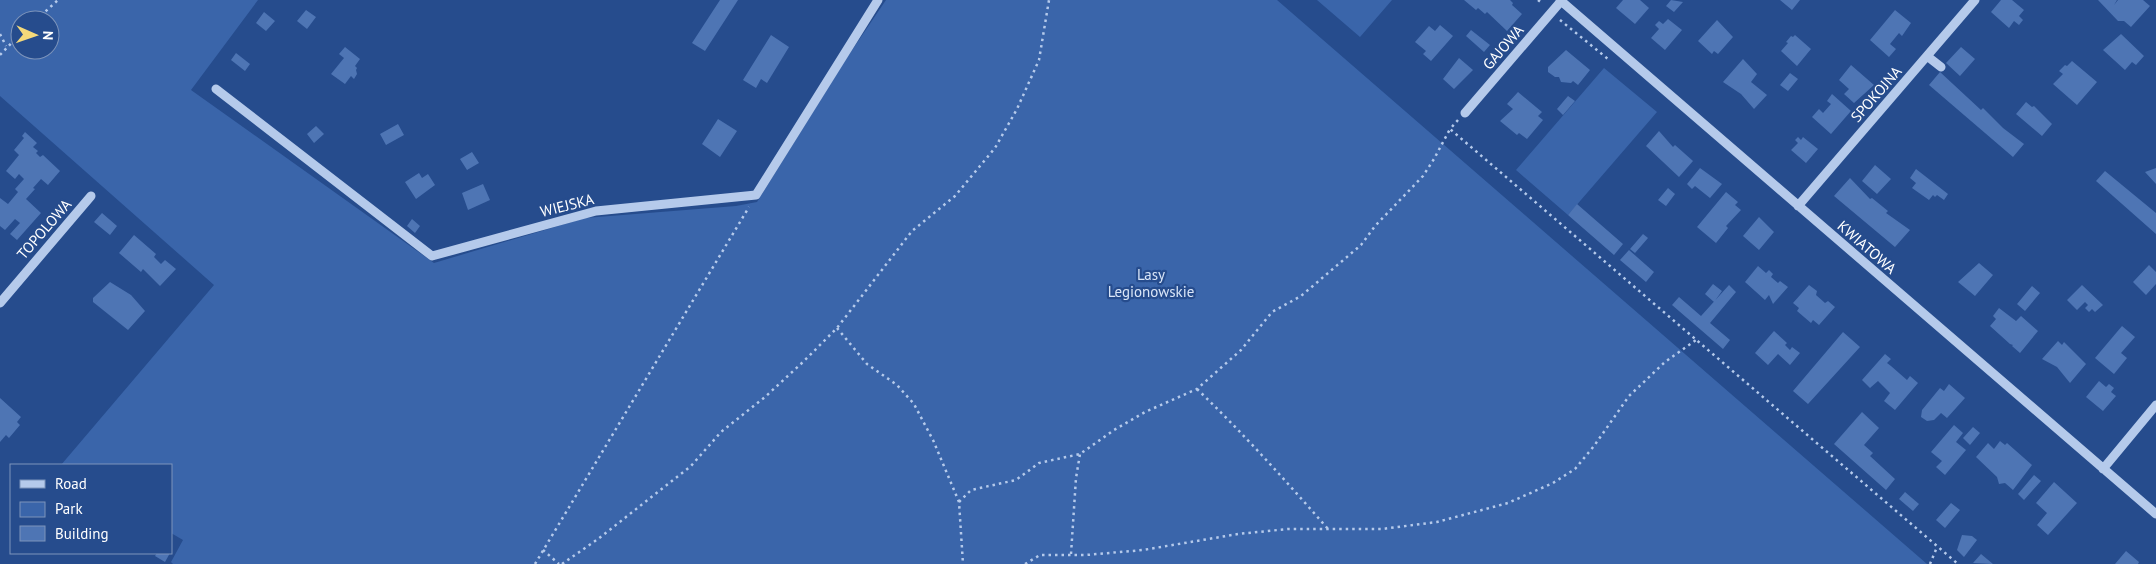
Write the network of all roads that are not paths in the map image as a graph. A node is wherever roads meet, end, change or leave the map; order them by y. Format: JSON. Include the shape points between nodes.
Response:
{"nodes":[{"id":1,"x":878,"y":0,"type":"edge"},
{"id":2,"x":1561,"y":0,"type":"edge"},
{"id":3,"x":1975,"y":0,"type":"edge"},
{"id":4,"x":1927,"y":56,"type":"junction"},
{"id":5,"x":1940,"y":67,"type":"dead end"},
{"id":6,"x":216,"y":89,"type":"dead end"},
{"id":7,"x":1465,"y":112,"type":"road end"},
{"id":8,"x":91,"y":196,"type":"dead end"},
{"id":9,"x":1798,"y":206,"type":"junction"},
{"id":10,"x":0,"y":302,"type":"edge"},
{"id":11,"x":2156,"y":405,"type":"edge"},
{"id":12,"x":2103,"y":468,"type":"junction"},
{"id":13,"x":2156,"y":514,"type":"edge"}],
"edges":[{"from":1,"to":6,"type":"street","name":"WIEJSKA","via":[[756,195],[596,211],[432,256]]},
{"from":2,"to":7,"type":"street","name":"GAJOWA"},
{"from":2,"to":9,"type":"street","name":"KWIATOWA"},
{"from":3,"to":4,"type":"street","name":"SPOKOJNA"},
{"from":4,"to":5,"type":"street"},
{"from":4,"to":9,"type":"street","name":"SPOKOJNA"},
{"from":8,"to":10,"type":"street","name":"TOPOLOWA"},
{"from":9,"to":12,"type":"street","name":"KWIATOWA"},
{"from":11,"to":12,"type":"street"},
{"from":12,"to":13,"type":"street","name":"KWIATOWA"}]}
